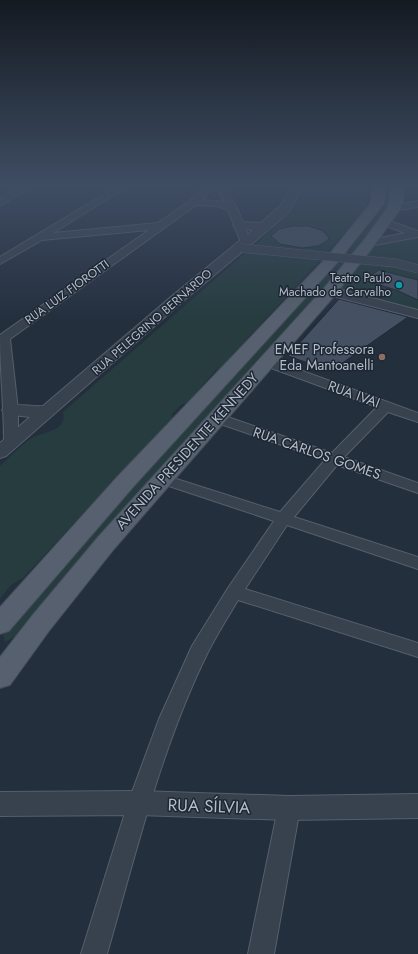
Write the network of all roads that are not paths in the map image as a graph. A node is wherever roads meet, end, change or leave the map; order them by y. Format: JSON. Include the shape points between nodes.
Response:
{"nodes":[{"id":1,"x":51,"y":231,"type":"edge"},
{"id":2,"x":68,"y":231,"type":"edge"},
{"id":3,"x":109,"y":231,"type":"edge"},
{"id":4,"x":154,"y":231,"type":"edge"},
{"id":5,"x":240,"y":231,"type":"edge"},
{"id":6,"x":261,"y":231,"type":"edge"},
{"id":7,"x":368,"y":231,"type":"edge"},
{"id":8,"x":75,"y":234,"type":"junction"},
{"id":9,"x":417,"y":234,"type":"edge"},
{"id":10,"x":39,"y":238,"type":"junction"},
{"id":11,"x":360,"y":240,"type":"junction"},
{"id":12,"x":243,"y":245,"type":"junction"},
{"id":13,"x":0,"y":261,"type":"edge"},
{"id":14,"x":418,"y":269,"type":"edge"},
{"id":15,"x":330,"y":291,"type":"junction"},
{"id":16,"x":418,"y":314,"type":"edge"},
{"id":17,"x":2,"y":339,"type":"edge"},
{"id":18,"x":267,"y":362,"type":"junction"},
{"id":19,"x":4,"y":368,"type":"edge"},
{"id":20,"x":386,"y":406,"type":"junction"},
{"id":21,"x":11,"y":410,"type":"junction"},
{"id":22,"x":49,"y":410,"type":"junction"},
{"id":23,"x":216,"y":418,"type":"junction"},
{"id":24,"x":418,"y":418,"type":"edge"},
{"id":25,"x":6,"y":447,"type":"edge"},
{"id":26,"x":334,"y":459,"type":"junction"},
{"id":27,"x":162,"y":479,"type":"junction"},
{"id":28,"x":418,"y":488,"type":"edge"},
{"id":29,"x":283,"y":519,"type":"junction"},
{"id":30,"x":418,"y":563,"type":"edge"},
{"id":31,"x":234,"y":592,"type":"junction"},
{"id":32,"x":0,"y":624,"type":"edge"},
{"id":33,"x":40,"y":624,"type":"junction"},
{"id":34,"x":0,"y":649,"type":"edge"},
{"id":35,"x":418,"y":650,"type":"edge"},
{"id":36,"x":0,"y":677,"type":"edge"},
{"id":37,"x":0,"y":804,"type":"edge"},
{"id":38,"x":139,"y":804,"type":"junction"},
{"id":39,"x":418,"y":806,"type":"edge"},
{"id":40,"x":289,"y":808,"type":"junction"},
{"id":41,"x":94,"y":954,"type":"edge"},
{"id":42,"x":260,"y":954,"type":"edge"}],
"edges":[{"from":1,"to":10,"type":"street"},
{"from":2,"to":8,"type":"street"},
{"from":3,"to":8,"type":"street"},
{"from":4,"to":17,"type":"street","name":"RUA LUIZ FIOROTTI"},
{"from":5,"to":12,"type":"street"},
{"from":6,"to":12,"type":"street","name":"RUA PELEGRINO BERNARDO"},
{"from":7,"to":11,"type":"main road","name":"AVENIDA PRESIDENTE KENNEDY"},
{"from":8,"to":10,"type":"street"},
{"from":9,"to":11,"type":"street"},
{"from":10,"to":13,"type":"street"},
{"from":11,"to":15,"type":"main road","name":"AVENIDA PRESIDENTE KENNEDY"},
{"from":11,"to":32,"type":"main road","name":"AVENIDA PRESIDENTE KENNEDY","via":[[332,260],[75,538]]},
{"from":12,"to":14,"type":"street","bridge":true,"via":[[395,263]]},
{"from":12,"to":22,"type":"street","name":"RUA PELEGRINO BERNARDO"},
{"from":15,"to":16,"type":"street"},
{"from":15,"to":18,"type":"main road","name":"AVENIDA PRESIDENTE KENNEDY"},
{"from":17,"to":19,"type":"street"},
{"from":18,"to":20,"type":"street","name":"RUA IVAI"},
{"from":18,"to":23,"type":"main road","name":"AVENIDA PRESIDENTE KENNEDY"},
{"from":19,"to":21,"type":"street"},
{"from":20,"to":24,"type":"street","name":"RUA IVAI"},
{"from":20,"to":26,"type":"street"},
{"from":21,"to":22,"type":"street"},
{"from":21,"to":25,"type":"street"},
{"from":22,"to":25,"type":"street","name":"RUA PELEGRINO BERNARDO"},
{"from":23,"to":26,"type":"street","name":"RUA CARLOS GOMES"},
{"from":23,"to":27,"type":"main road","name":"AVENIDA PRESIDENTE KENNEDY"},
{"from":26,"to":28,"type":"street","name":"RUA CARLOS GOMES"},
{"from":26,"to":29,"type":"street"},
{"from":27,"to":29,"type":"street"},
{"from":27,"to":33,"type":"main road","name":"AVENIDA PRESIDENTE KENNEDY"},
{"from":29,"to":30,"type":"street"},
{"from":29,"to":31,"type":"street"},
{"from":31,"to":35,"type":"street"},
{"from":31,"to":38,"type":"street","via":[[199,651],[169,719]]},
{"from":33,"to":34,"type":"main road"},
{"from":33,"to":36,"type":"main road","name":"AVENIDA PRESIDENTE KENNEDY"},
{"from":37,"to":38,"type":"street","name":"RUA SÍLVIA"},
{"from":38,"to":40,"type":"street","name":"RUA SÍLVIA"},
{"from":38,"to":41,"type":"street"},
{"from":39,"to":40,"type":"street","name":"RUA SÍLVIA"},
{"from":40,"to":42,"type":"street"}]}
